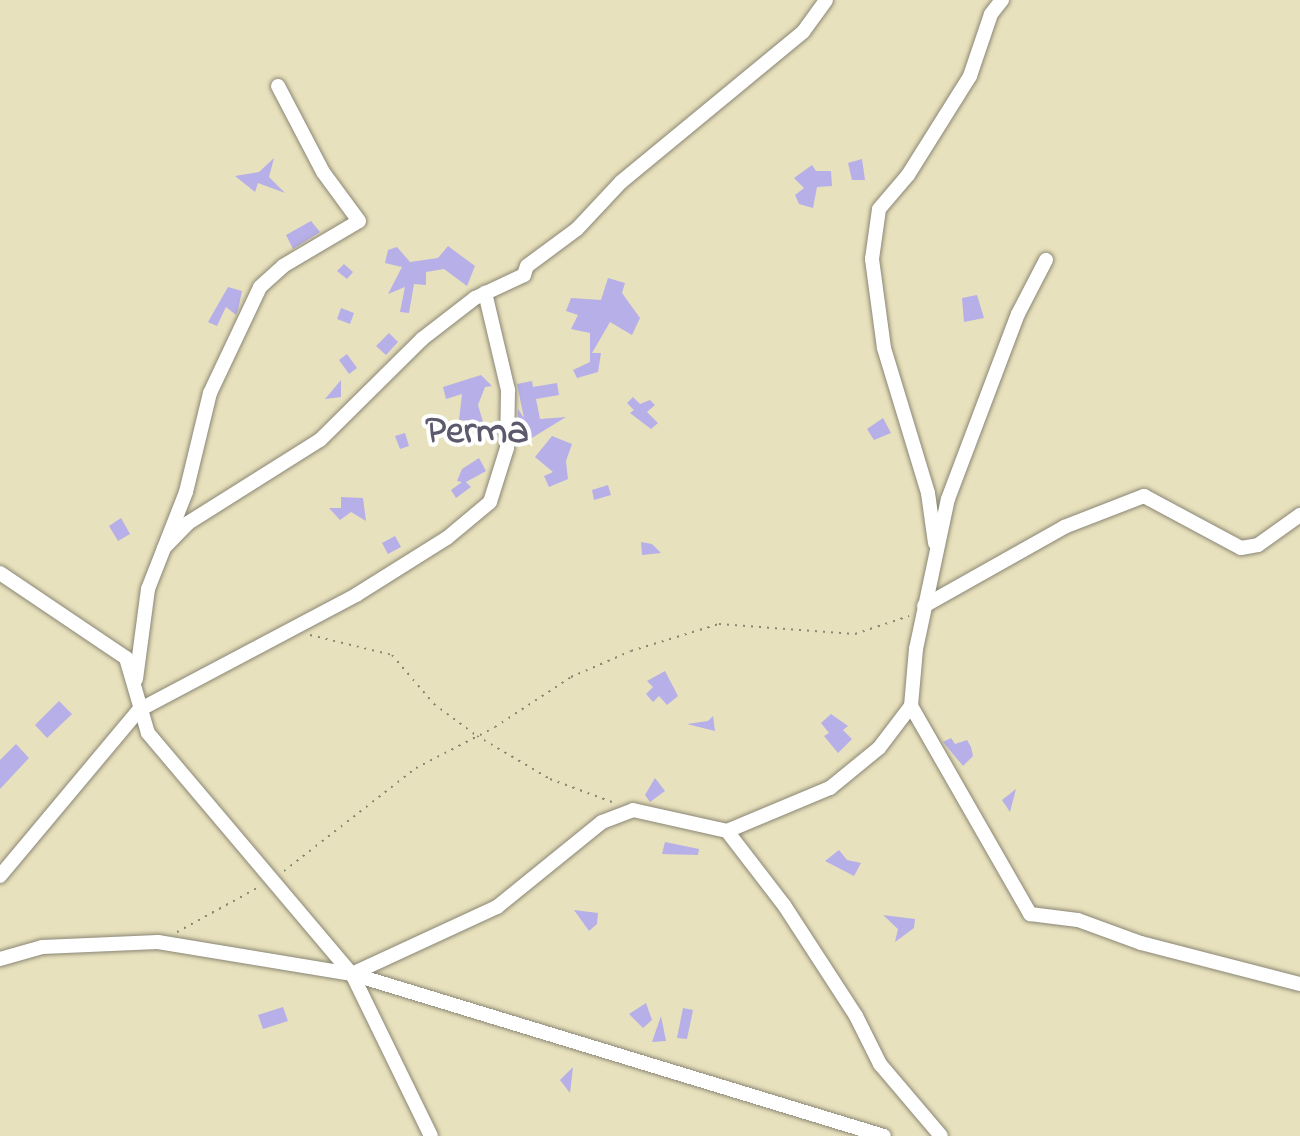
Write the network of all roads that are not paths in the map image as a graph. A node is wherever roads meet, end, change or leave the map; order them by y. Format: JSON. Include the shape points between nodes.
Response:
{"nodes":[{"id":1,"x":826,"y":0,"type":"edge"},
{"id":2,"x":1002,"y":0,"type":"edge"},
{"id":3,"x":278,"y":86,"type":"dead end"},
{"id":4,"x":1046,"y":260,"type":"dead end"},
{"id":5,"x":485,"y":293,"type":"junction"},
{"id":6,"x":1300,"y":515,"type":"edge"},
{"id":7,"x":164,"y":548,"type":"junction"},
{"id":8,"x":936,"y":551,"type":"junction"},
{"id":9,"x":0,"y":573,"type":"edge"},
{"id":10,"x":924,"y":606,"type":"junction"},
{"id":11,"x":136,"y":680,"type":"junction"},
{"id":12,"x":911,"y":706,"type":"junction"},
{"id":13,"x":139,"y":710,"type":"junction"},
{"id":14,"x":727,"y":831,"type":"junction"},
{"id":15,"x":0,"y":876,"type":"edge"},
{"id":16,"x":0,"y":959,"type":"edge"},
{"id":17,"x":352,"y":974,"type":"junction"},
{"id":18,"x":1300,"y":984,"type":"edge"},
{"id":19,"x":431,"y":1136,"type":"edge"},
{"id":20,"x":884,"y":1136,"type":"edge"},
{"id":21,"x":941,"y":1136,"type":"edge"}],
"edges":[{"from":1,"to":5,"type":"street","via":[[803,32],[621,182],[577,229],[527,266],[524,275]]},
{"from":2,"to":8,"type":"street","via":[[991,14],[970,76],[908,175],[879,209],[872,259],[884,348],[928,493]]},
{"from":3,"to":7,"type":"street","via":[[323,172],[359,221],[283,266],[260,287],[210,393],[186,492]]},
{"from":4,"to":8,"type":"street","via":[[971,432]]},
{"from":5,"to":7,"type":"street","via":[[422,339],[320,440],[188,523]]},
{"from":5,"to":13,"type":"street","via":[[508,390],[507,448],[490,502],[447,538]]},
{"from":6,"to":10,"type":"street","via":[[1258,545],[1241,548],[1144,496],[1122,501],[1064,527]]},
{"from":7,"to":11,"type":"street","via":[[148,589]]},
{"from":8,"to":10,"type":"street"},
{"from":9,"to":11,"type":"street","via":[[126,658]]},
{"from":10,"to":12,"type":"street"},
{"from":11,"to":13,"type":"street"},
{"from":12,"to":14,"type":"street","via":[[879,748],[830,788]]},
{"from":12,"to":18,"type":"street","via":[[1030,914],[1078,920],[1141,943]]},
{"from":13,"to":15,"type":"street"},
{"from":13,"to":17,"type":"street","via":[[148,733]]},
{"from":14,"to":17,"type":"street","via":[[633,810],[602,822],[497,907]]},
{"from":14,"to":21,"type":"street","via":[[784,905],[856,1016],[880,1064]]},
{"from":16,"to":17,"type":"street","via":[[42,947],[158,942]]},
{"from":17,"to":19,"type":"street"},
{"from":17,"to":20,"type":"street"}]}
